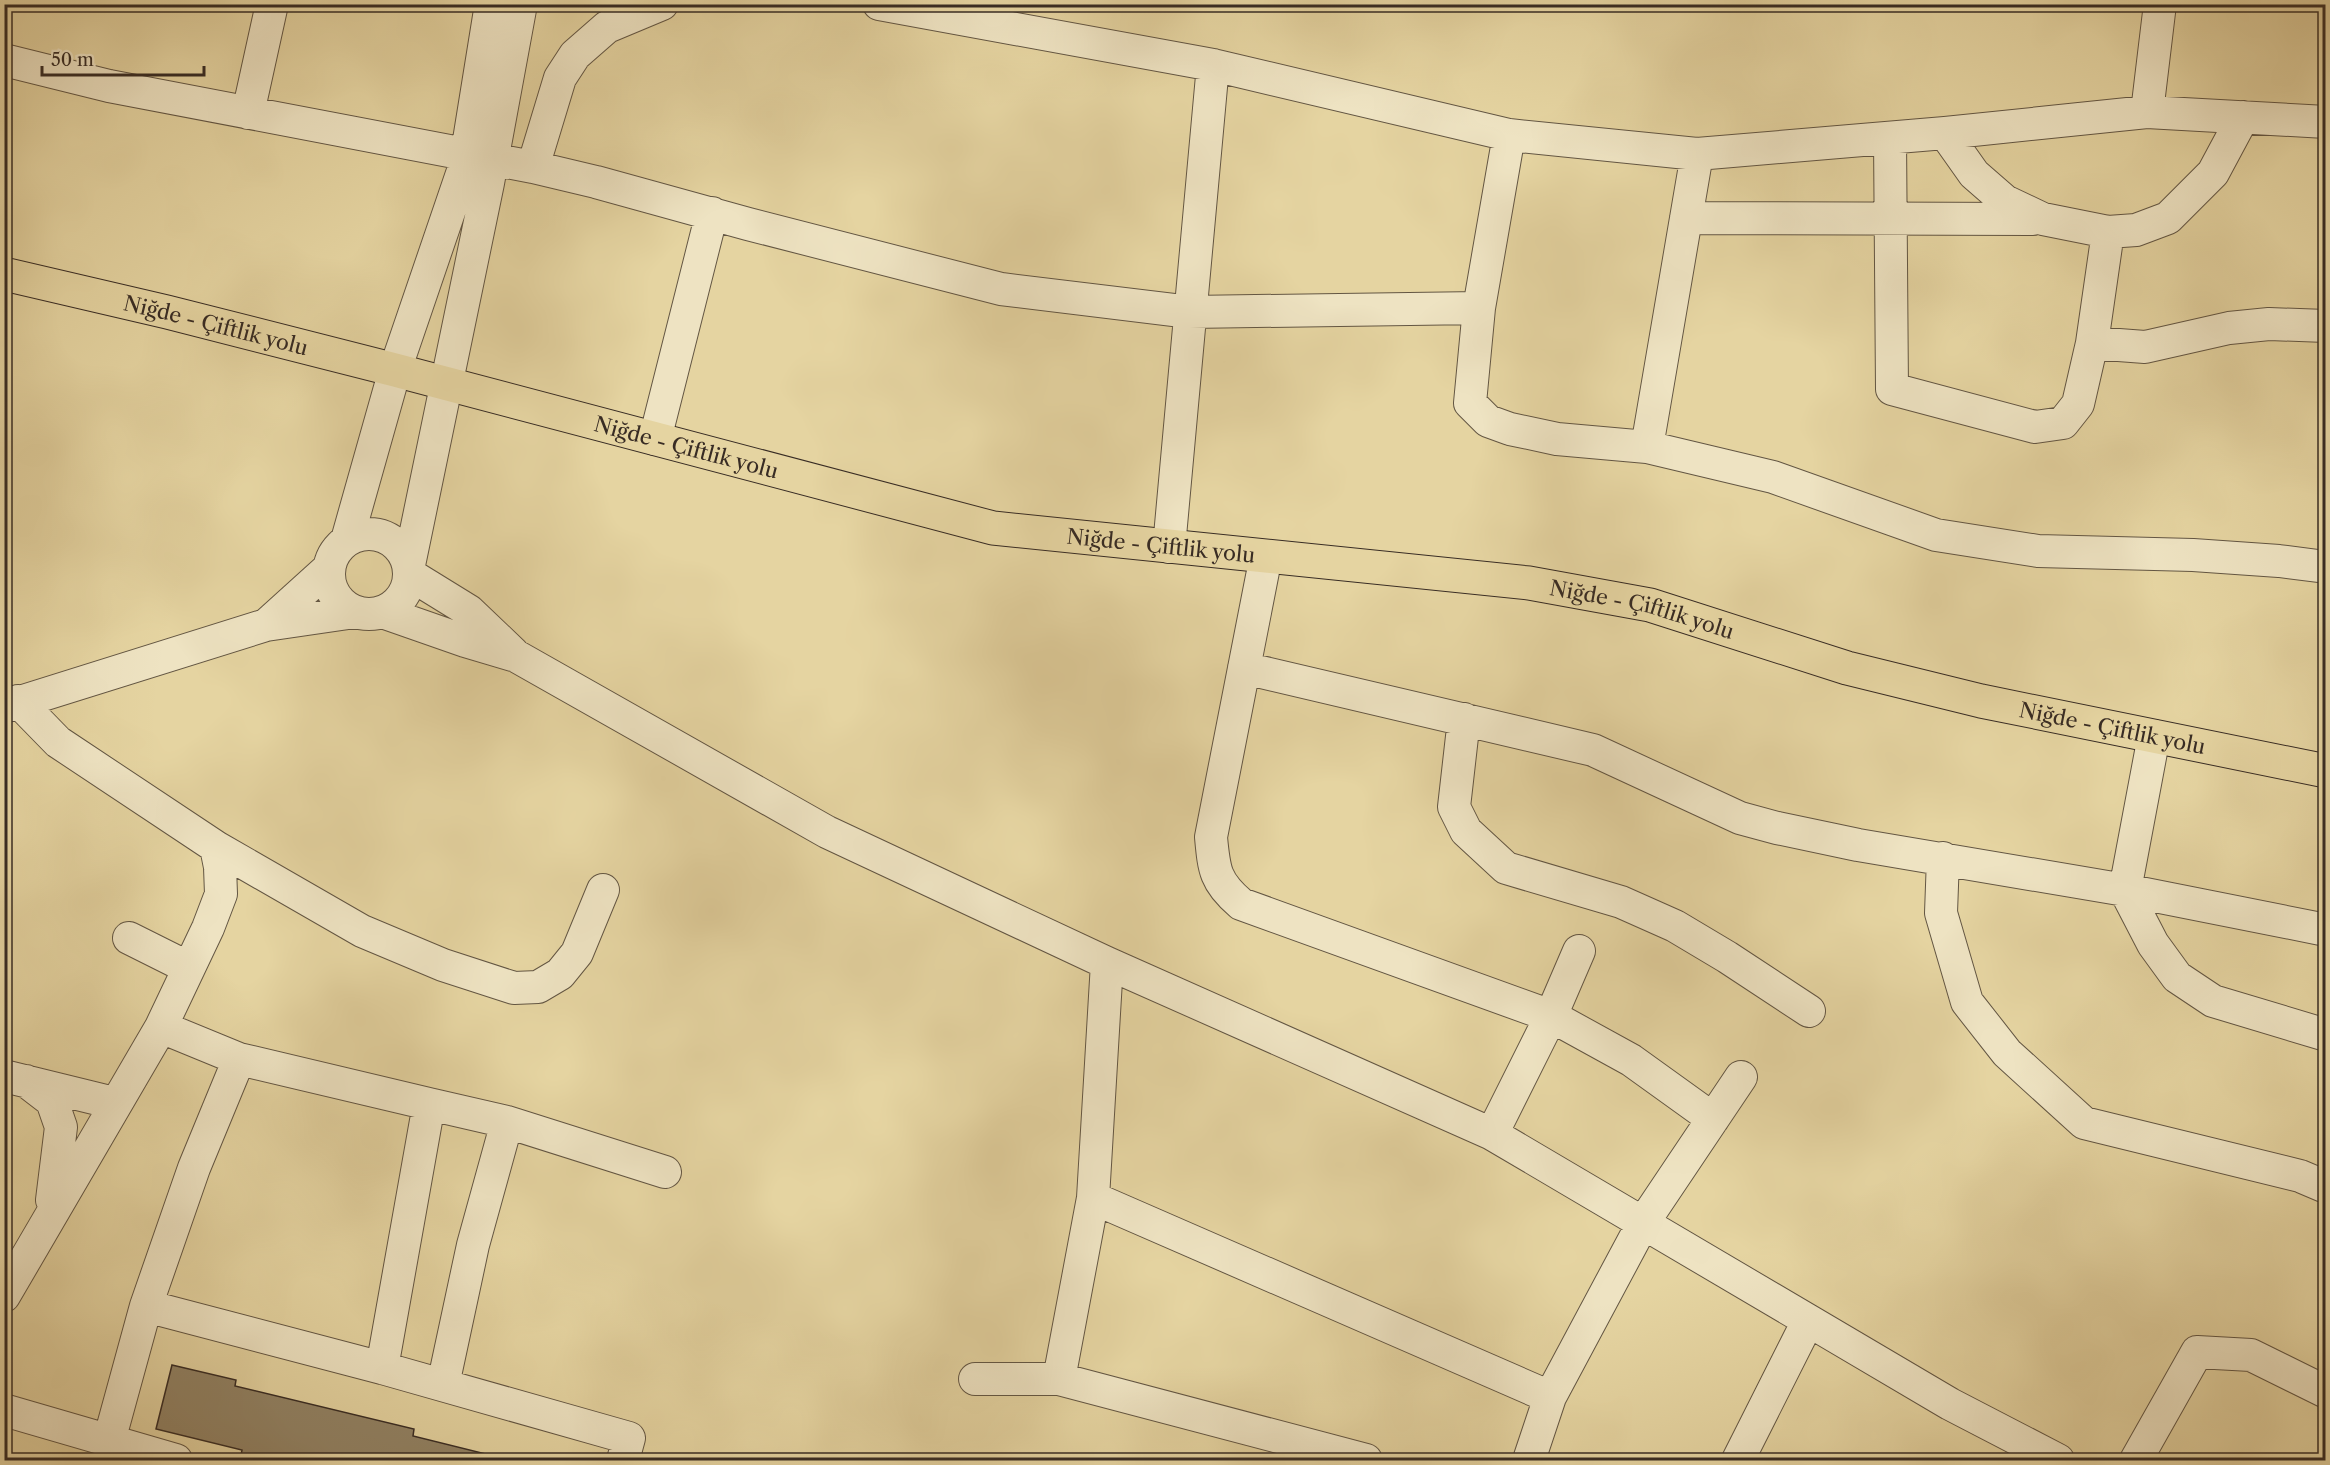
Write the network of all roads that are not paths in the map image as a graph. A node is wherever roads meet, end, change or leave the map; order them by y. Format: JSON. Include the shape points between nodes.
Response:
{"nodes":[{"id":1,"x":273,"y":4,"type":"edge"},
{"id":2,"x":491,"y":4,"type":"edge"},
{"id":3,"x":521,"y":4,"type":"edge"},
{"id":4,"x":662,"y":4,"type":"edge"},
{"id":5,"x":879,"y":4,"type":"edge"},
{"id":6,"x":2160,"y":4,"type":"edge"},
{"id":7,"x":4,"y":60,"type":"edge"},
{"id":8,"x":1214,"y":65,"type":"junction"},
{"id":9,"x":2147,"y":112,"type":"junction"},
{"id":10,"x":248,"y":113,"type":"junction"},
{"id":11,"x":2243,"y":117,"type":"junction"},
{"id":12,"x":2325,"y":122,"type":"edge"},
{"id":13,"x":1945,"y":133,"type":"junction"},
{"id":14,"x":1509,"y":135,"type":"junction"},
{"id":15,"x":1890,"y":138,"type":"junction"},
{"id":16,"x":1697,"y":154,"type":"junction"},
{"id":17,"x":479,"y":157,"type":"junction"},
{"id":18,"x":533,"y":167,"type":"junction"},
{"id":19,"x":712,"y":213,"type":"junction"},
{"id":20,"x":1686,"y":218,"type":"junction"},
{"id":21,"x":1890,"y":219,"type":"junction"},
{"id":22,"x":2043,"y":219,"type":"junction"},
{"id":23,"x":2108,"y":232,"type":"junction"},
{"id":24,"x":4,"y":274,"type":"edge"},
{"id":25,"x":1479,"y":308,"type":"junction"},
{"id":26,"x":1190,"y":312,"type":"junction"},
{"id":27,"x":2325,"y":326,"type":"edge"},
{"id":28,"x":2092,"y":343,"type":"junction"},
{"id":29,"x":395,"y":370,"type":"junction"},
{"id":30,"x":447,"y":384,"type":"junction"},
{"id":31,"x":655,"y":439,"type":"junction"},
{"id":32,"x":1647,"y":447,"type":"junction"},
{"id":33,"x":347,"y":540,"type":"junction"},
{"id":34,"x":1169,"y":547,"type":"junction"},
{"id":35,"x":1266,"y":556,"type":"junction"},
{"id":36,"x":2325,"y":567,"type":"edge"},
{"id":37,"x":329,"y":568,"type":"junction"},
{"id":38,"x":409,"y":569,"type":"junction"},
{"id":39,"x":369,"y":612,"type":"junction"},
{"id":40,"x":266,"y":625,"type":"junction"},
{"id":41,"x":516,"y":656,"type":"junction"},
{"id":42,"x":1244,"y":668,"type":"junction"},
{"id":43,"x":11,"y":704,"type":"edge"},
{"id":44,"x":1464,"y":719,"type":"junction"},
{"id":45,"x":2154,"y":736,"type":"junction"},
{"id":46,"x":2325,"y":771,"type":"edge"},
{"id":47,"x":216,"y":847,"type":"junction"},
{"id":48,"x":1942,"y":858,"type":"junction"},
{"id":49,"x":603,"y":890,"type":"dead end"},
{"id":50,"x":2126,"y":890,"type":"junction"},
{"id":51,"x":2325,"y":930,"type":"edge"},
{"id":52,"x":129,"y":938,"type":"dead end"},
{"id":53,"x":1580,"y":951,"type":"dead end"},
{"id":54,"x":1107,"y":963,"type":"junction"},
{"id":55,"x":189,"y":968,"type":"junction"},
{"id":56,"x":1809,"y":1011,"type":"dead end"},
{"id":57,"x":1551,"y":1016,"type":"junction"},
{"id":58,"x":160,"y":1027,"type":"junction"},
{"id":59,"x":2325,"y":1035,"type":"edge"},
{"id":60,"x":239,"y":1059,"type":"junction"},
{"id":61,"x":1741,"y":1077,"type":"dead end"},
{"id":62,"x":15,"y":1078,"type":"edge"},
{"id":63,"x":114,"y":1104,"type":"junction"},
{"id":64,"x":429,"y":1104,"type":"junction"},
{"id":65,"x":1713,"y":1119,"type":"junction"},
{"id":66,"x":507,"y":1122,"type":"junction"},
{"id":67,"x":1492,"y":1134,"type":"junction"},
{"id":68,"x":664,"y":1172,"type":"dead end"},
{"id":69,"x":2325,"y":1187,"type":"edge"},
{"id":70,"x":1093,"y":1198,"type":"junction"},
{"id":71,"x":49,"y":1217,"type":"junction"},
{"id":72,"x":1643,"y":1223,"type":"junction"},
{"id":73,"x":4,"y":1296,"type":"edge"},
{"id":74,"x":146,"y":1306,"type":"junction"},
{"id":75,"x":1808,"y":1321,"type":"junction"},
{"id":76,"x":381,"y":1368,"type":"junction"},
{"id":77,"x":975,"y":1379,"type":"dead end"},
{"id":78,"x":1059,"y":1379,"type":"junction"},
{"id":79,"x":442,"y":1385,"type":"junction"},
{"id":80,"x":2325,"y":1392,"type":"edge"},
{"id":81,"x":1550,"y":1397,"type":"junction"},
{"id":82,"x":4,"y":1410,"type":"edge"},
{"id":83,"x":109,"y":1441,"type":"junction"},
{"id":84,"x":176,"y":1461,"type":"edge"},
{"id":85,"x":622,"y":1461,"type":"edge"},
{"id":86,"x":1366,"y":1461,"type":"edge"},
{"id":87,"x":1530,"y":1461,"type":"edge"},
{"id":88,"x":1738,"y":1461,"type":"edge"},
{"id":89,"x":2058,"y":1461,"type":"edge"},
{"id":90,"x":2136,"y":1461,"type":"edge"}],
"edges":[{"from":1,"to":10,"type":"street"},
{"from":2,"to":17,"type":"street"},
{"from":3,"to":17,"type":"street"},
{"from":4,"to":18,"type":"street","via":[[607,27],[574,55],[560,78]]},
{"from":5,"to":8,"type":"street"},
{"from":6,"to":9,"type":"street"},
{"from":7,"to":10,"type":"street","via":[[109,86]]},
{"from":8,"to":14,"type":"street"},
{"from":8,"to":26,"type":"street"},
{"from":9,"to":11,"type":"street"},
{"from":9,"to":13,"type":"street"},
{"from":10,"to":17,"type":"street"},
{"from":11,"to":12,"type":"street"},
{"from":11,"to":23,"type":"street","via":[[2213,173],[2168,218],[2136,230]]},
{"from":13,"to":15,"type":"street"},
{"from":13,"to":22,"type":"street","via":[[1974,174],[2005,201]]},
{"from":14,"to":16,"type":"street"},
{"from":14,"to":25,"type":"street"},
{"from":15,"to":16,"type":"street"},
{"from":15,"to":21,"type":"street"},
{"from":16,"to":20,"type":"street"},
{"from":17,"to":18,"type":"street"},
{"from":17,"to":29,"type":"street"},
{"from":17,"to":30,"type":"street"},
{"from":18,"to":19,"type":"street"},
{"from":19,"to":26,"type":"street","via":[[1001,290]]},
{"from":19,"to":31,"type":"street"},
{"from":20,"to":21,"type":"street"},
{"from":20,"to":32,"type":"street"},
{"from":21,"to":22,"type":"street"},
{"from":21,"to":28,"type":"street","via":[[1892,389],[2035,427],[2062,423],[2078,404]]},
{"from":22,"to":23,"type":"street"},
{"from":23,"to":28,"type":"street"},
{"from":24,"to":29,"type":"main road","name":"Niğde - Çiftlik yolu"},
{"from":25,"to":26,"type":"street"},
{"from":25,"to":32,"type":"street","via":[[1470,403],[1488,421],[1557,439]]},
{"from":26,"to":34,"type":"street"},
{"from":27,"to":28,"type":"street","via":[[2269,324],[2229,328],[2145,347]]},
{"from":29,"to":30,"type":"main road","name":"Niğde - Çiftlik yolu"},
{"from":29,"to":33,"type":"street"},
{"from":30,"to":31,"type":"main road","name":"Niğde - Çiftlik yolu"},
{"from":30,"to":38,"type":"street"},
{"from":31,"to":34,"type":"main road","name":"Niğde - Çiftlik yolu","via":[[993,528]]},
{"from":32,"to":36,"type":"street","via":[[1773,477],[1936,535],[2038,551],[2204,556]]},
{"from":33,"to":37,"type":"street","via":[[337,548]]},
{"from":33,"to":38,"type":"street","via":[[359,534],[384,537],[399,548]]},
{"from":34,"to":35,"type":"main road","name":"Niğde - Çiftlik yolu"},
{"from":35,"to":42,"type":"street"},
{"from":35,"to":45,"type":"main road","name":"Niğde - Çiftlik yolu","via":[[1529,583],[1650,605],[1847,668],[1981,701]]},
{"from":37,"to":39,"type":"street","via":[[330,587],[336,599],[346,608]]},
{"from":37,"to":40,"type":"street"},
{"from":38,"to":39,"type":"street","via":[[405,592],[397,603]]},
{"from":38,"to":41,"type":"street","via":[[469,611]]},
{"from":39,"to":40,"type":"street"},
{"from":39,"to":41,"type":"street"},
{"from":40,"to":43,"type":"street"},
{"from":41,"to":54,"type":"street","via":[[827,832]]},
{"from":42,"to":44,"type":"street"},
{"from":42,"to":57,"type":"street","via":[[1211,837],[1214,865],[1224,889],[1241,904]]},
{"from":43,"to":47,"type":"street","via":[[58,742]]},
{"from":44,"to":48,"type":"street","via":[[1593,750],[1740,818],[1858,845]]},
{"from":44,"to":56,"type":"street","via":[[1454,807],[1466,831],[1506,868],[1621,902],[1675,926]]},
{"from":45,"to":46,"type":"main road","name":"Niğde - Çiftlik yolu"},
{"from":45,"to":50,"type":"street"},
{"from":47,"to":49,"type":"street","via":[[362,931],[443,965],[514,988],[538,987],[560,974],[577,954]]},
{"from":47,"to":55,"type":"street","via":[[221,894]]},
{"from":48,"to":50,"type":"street"},
{"from":48,"to":69,"type":"street","via":[[1941,913],[1967,1002],[2007,1053],[2084,1123],[2300,1176]]},
{"from":50,"to":51,"type":"street"},
{"from":50,"to":59,"type":"street","via":[[2153,944],[2177,977],[2213,1001]]},
{"from":52,"to":55,"type":"street"},
{"from":53,"to":57,"type":"street"},
{"from":54,"to":67,"type":"street"},
{"from":54,"to":70,"type":"street"},
{"from":55,"to":58,"type":"street"},
{"from":57,"to":65,"type":"street","via":[[1631,1060]]},
{"from":57,"to":67,"type":"street"},
{"from":58,"to":60,"type":"street"},
{"from":58,"to":63,"type":"street"},
{"from":60,"to":64,"type":"street"},
{"from":60,"to":74,"type":"street","via":[[194,1168]]},
{"from":61,"to":65,"type":"street"},
{"from":62,"to":63,"type":"street"},
{"from":62,"to":71,"type":"street","via":[[52,1101],[61,1127]]},
{"from":63,"to":71,"type":"street"},
{"from":64,"to":66,"type":"street"},
{"from":64,"to":76,"type":"street"},
{"from":65,"to":72,"type":"street"},
{"from":66,"to":68,"type":"street"},
{"from":66,"to":79,"type":"street","via":[[473,1245]]},
{"from":67,"to":72,"type":"street"},
{"from":70,"to":78,"type":"street"},
{"from":70,"to":81,"type":"street"},
{"from":71,"to":73,"type":"street"},
{"from":72,"to":75,"type":"street"},
{"from":72,"to":81,"type":"street"},
{"from":74,"to":76,"type":"street"},
{"from":74,"to":83,"type":"street"},
{"from":75,"to":88,"type":"street"},
{"from":75,"to":89,"type":"street","via":[[1950,1404]]},
{"from":76,"to":79,"type":"street"},
{"from":77,"to":78,"type":"street"},
{"from":78,"to":86,"type":"street"},
{"from":79,"to":85,"type":"street","via":[[629,1438]]},
{"from":80,"to":90,"type":"street","via":[[2252,1355],[2197,1352]]},
{"from":81,"to":87,"type":"street"},
{"from":82,"to":83,"type":"street"},
{"from":83,"to":84,"type":"street"}]}
